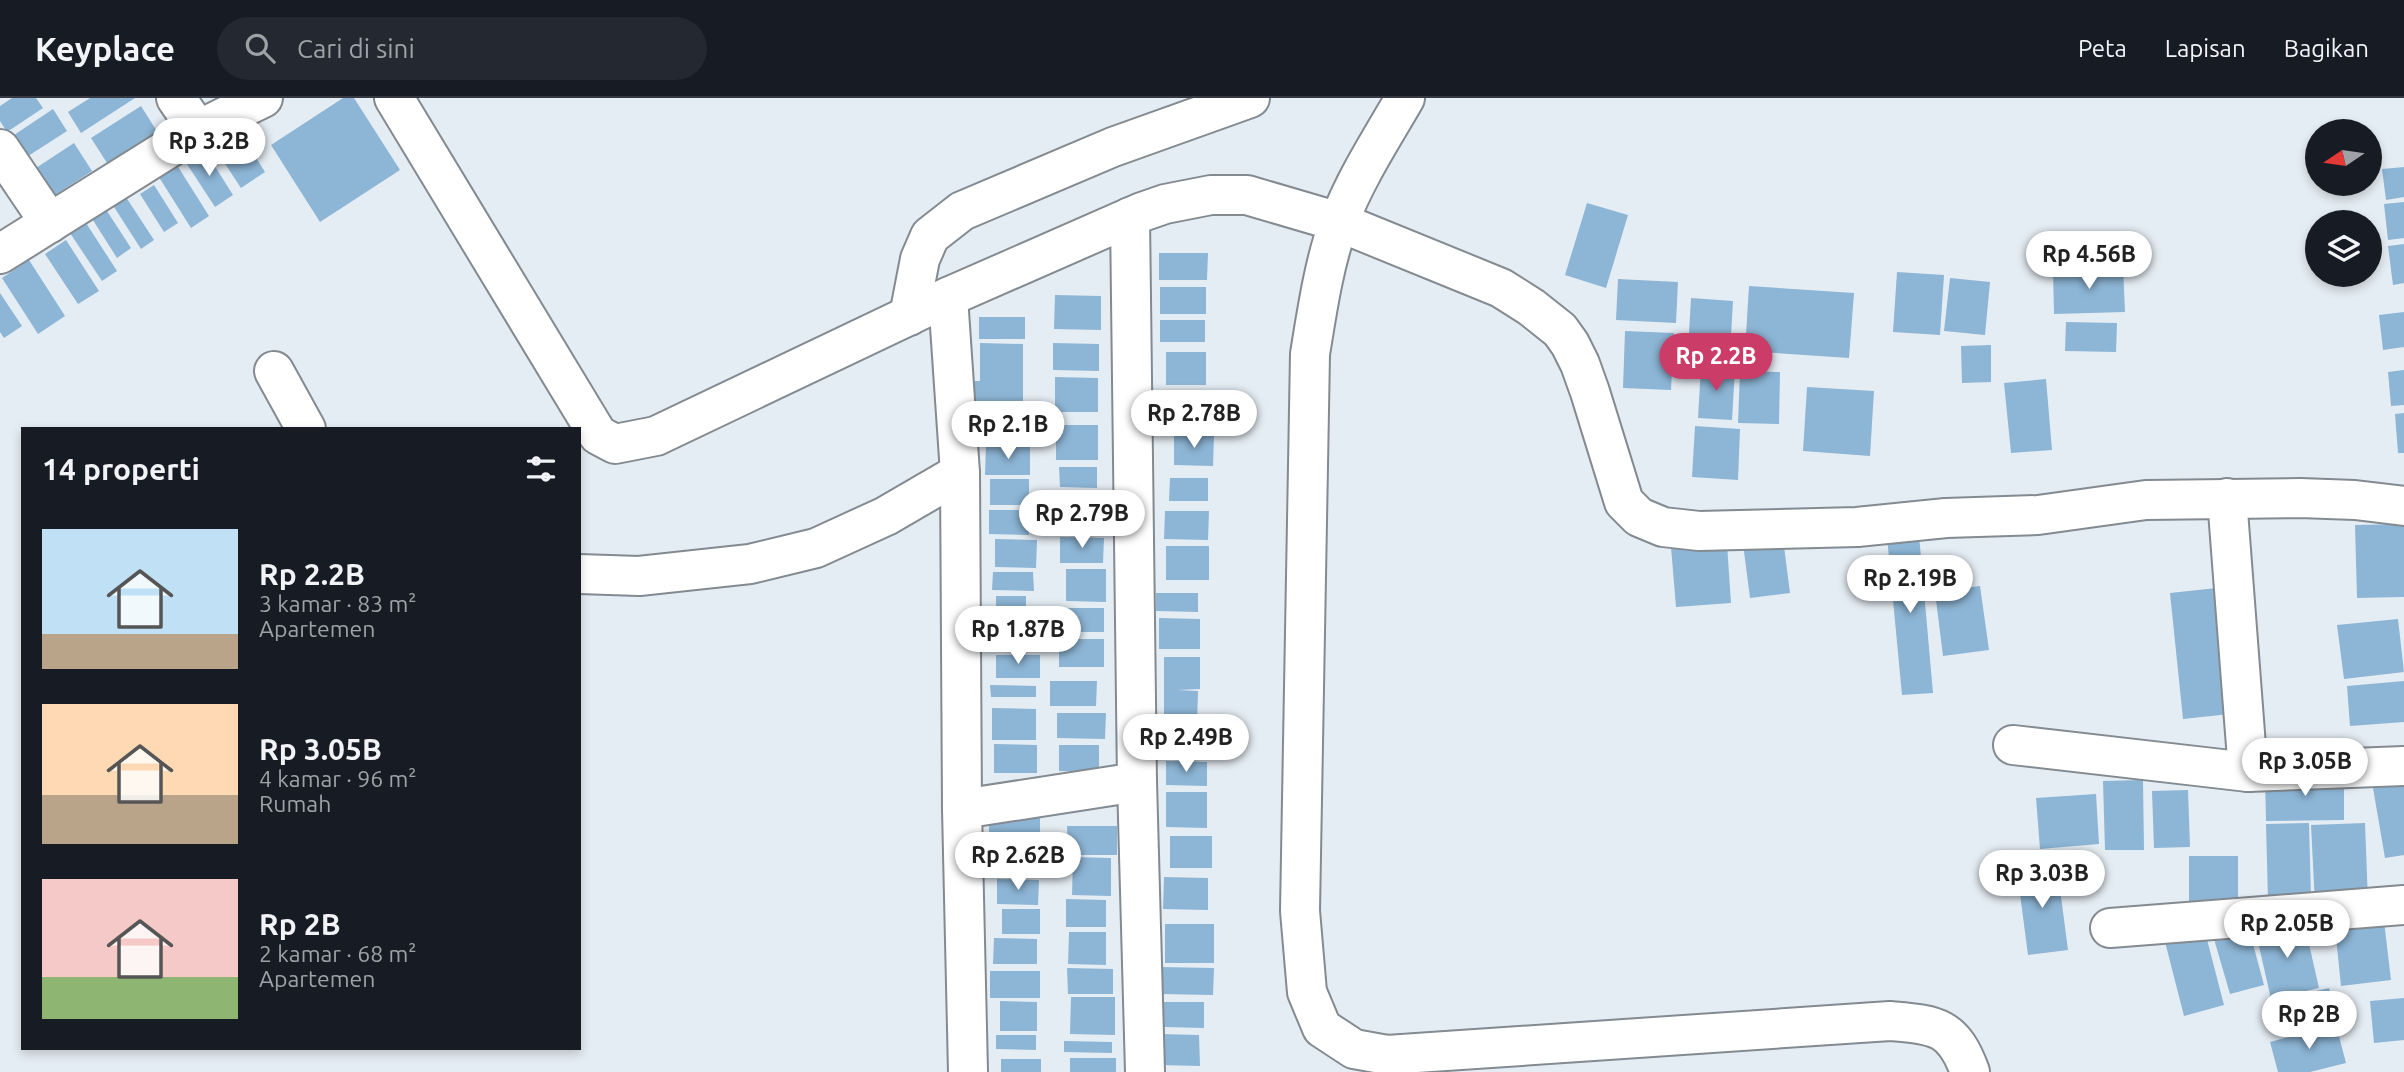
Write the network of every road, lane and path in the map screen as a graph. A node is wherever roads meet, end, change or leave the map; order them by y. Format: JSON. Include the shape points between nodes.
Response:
{"nodes":[{"id":1,"x":176,"y":98,"type":"edge"},
{"id":2,"x":263,"y":98,"type":"edge"},
{"id":3,"x":394,"y":98,"type":"edge"},
{"id":4,"x":1250,"y":98,"type":"edge"},
{"id":5,"x":1405,"y":98,"type":"edge"},
{"id":6,"x":198,"y":130,"type":"junction"},
{"id":7,"x":0,"y":149,"type":"edge"},
{"id":8,"x":1130,"y":217,"type":"junction"},
{"id":9,"x":1339,"y":222,"type":"junction"},
{"id":10,"x":50,"y":223,"type":"junction"},
{"id":11,"x":0,"y":254,"type":"edge"},
{"id":12,"x":948,"y":297,"type":"junction"},
{"id":13,"x":909,"y":316,"type":"junction"},
{"id":14,"x":274,"y":371,"type":"dead end"},
{"id":15,"x":305,"y":427,"type":"edge"},
{"id":16,"x":589,"y":438,"type":"edge"},
{"id":17,"x":960,"y":473,"type":"junction"},
{"id":18,"x":2227,"y":498,"type":"junction"},
{"id":19,"x":2404,"y":506,"type":"edge"},
{"id":20,"x":581,"y":574,"type":"edge"},
{"id":21,"x":2013,"y":746,"type":"dead end"},
{"id":22,"x":2404,"y":766,"type":"edge"},
{"id":23,"x":2248,"y":772,"type":"junction"},
{"id":24,"x":1137,"y":782,"type":"junction"},
{"id":25,"x":962,"y":808,"type":"junction"},
{"id":26,"x":2404,"y":905,"type":"edge"},
{"id":27,"x":2110,"y":928,"type":"dead end"},
{"id":28,"x":968,"y":1072,"type":"edge"},
{"id":29,"x":1146,"y":1072,"type":"edge"},
{"id":30,"x":1970,"y":1072,"type":"edge"}],
"edges":[{"from":1,"to":6,"type":"street"},
{"from":2,"to":6,"type":"street"},
{"from":3,"to":16,"type":"street"},
{"from":4,"to":13,"type":"street","via":[[1113,147],[962,211],[930,236],[920,259]]},
{"from":5,"to":9,"type":"street"},
{"from":6,"to":10,"type":"street"},
{"from":7,"to":10,"type":"street"},
{"from":8,"to":9,"type":"street","via":[[1211,195],[1247,195]]},
{"from":8,"to":12,"type":"street"},
{"from":8,"to":24,"type":"street"},
{"from":9,"to":18,"type":"street","via":[[1501,288],[1560,330],[1580,364],[1624,502],[1639,517],[1663,527],[1699,531],[1857,527],[2038,515],[2146,500]]},
{"from":9,"to":30,"type":"street","via":[[1319,301],[1310,368],[1300,911],[1307,992],[1322,1028],[1354,1049],[1387,1055],[1890,1020],[1928,1024],[1943,1032],[1961,1048]]},
{"from":10,"to":11,"type":"street"},
{"from":12,"to":13,"type":"street"},
{"from":12,"to":17,"type":"street"},
{"from":13,"to":16,"type":"street","via":[[656,436],[615,444]]},
{"from":14,"to":15,"type":"street"},
{"from":17,"to":20,"type":"street","via":[[886,516],[816,548],[750,565],[639,576]]},
{"from":17,"to":25,"type":"street"},
{"from":18,"to":19,"type":"street","via":[[2355,500]]},
{"from":18,"to":23,"type":"street"},
{"from":21,"to":23,"type":"street"},
{"from":22,"to":23,"type":"street"},
{"from":24,"to":25,"type":"street"},
{"from":24,"to":29,"type":"street"},
{"from":25,"to":28,"type":"street"},
{"from":26,"to":27,"type":"street"}]}
